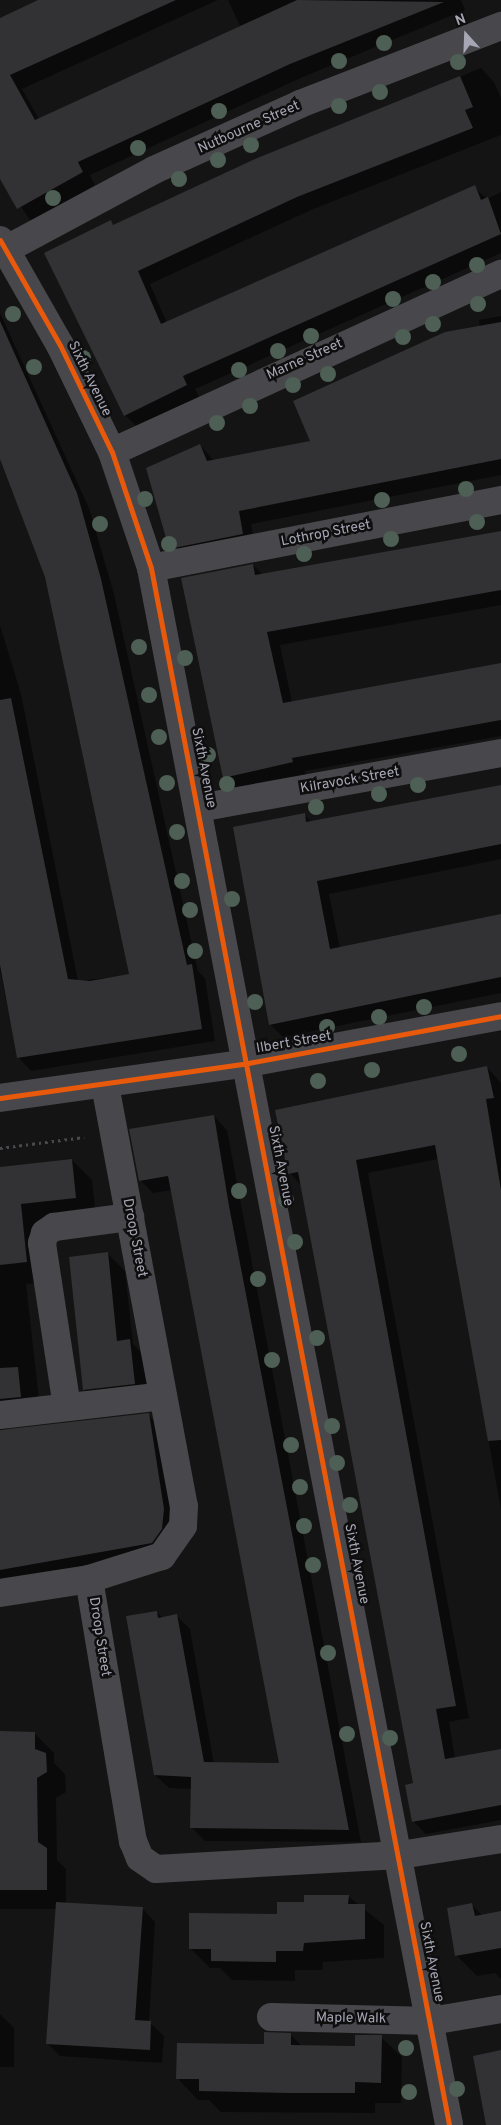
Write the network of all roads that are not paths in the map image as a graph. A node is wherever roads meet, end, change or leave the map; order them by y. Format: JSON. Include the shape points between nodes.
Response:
{"nodes":[{"id":1,"x":501,"y":26,"type":"edge"},
{"id":2,"x":3,"y":245,"type":"edge"},
{"id":3,"x":501,"y":274,"type":"edge"},
{"id":4,"x":112,"y":452,"type":"junction"},
{"id":5,"x":501,"y":500,"type":"edge"},
{"id":6,"x":150,"y":568,"type":"junction"},
{"id":7,"x":501,"y":753,"type":"edge"},
{"id":8,"x":199,"y":808,"type":"junction"},
{"id":9,"x":501,"y":1016,"type":"edge"},
{"id":10,"x":248,"y":1063,"type":"junction"},
{"id":11,"x":105,"y":1085,"type":"junction"},
{"id":12,"x":0,"y":1098,"type":"edge"},
{"id":13,"x":130,"y":1217,"type":"junction"},
{"id":14,"x":163,"y":1396,"type":"junction"},
{"id":15,"x":67,"y":1407,"type":"junction"},
{"id":16,"x":0,"y":1415,"type":"edge"},
{"id":17,"x":89,"y":1579,"type":"junction"},
{"id":18,"x":0,"y":1593,"type":"edge"},
{"id":19,"x":501,"y":1839,"type":"edge"},
{"id":20,"x":400,"y":1855,"type":"junction"},
{"id":21,"x":501,"y":2010,"type":"edge"},
{"id":22,"x":271,"y":2017,"type":"dead end"},
{"id":23,"x":431,"y":2021,"type":"junction"},
{"id":24,"x":448,"y":2125,"type":"edge"}],
"edges":[{"from":1,"to":2,"type":"street","name":"Nutbourne Street","via":[[283,112],[154,170]]},
{"from":2,"to":4,"type":"street","name":"Sixth Avenue","via":[[60,345]]},
{"from":3,"to":4,"type":"street","name":"Marne Street"},
{"from":4,"to":6,"type":"street","name":"Sixth Avenue"},
{"from":5,"to":6,"type":"street","name":"Lothrop Street"},
{"from":6,"to":8,"type":"street","name":"Sixth Avenue"},
{"from":7,"to":8,"type":"street","name":"Kilravock Street"},
{"from":8,"to":10,"type":"street","name":"Sixth Avenue"},
{"from":9,"to":10,"type":"street","name":"Ilbert Street"},
{"from":10,"to":11,"type":"street","name":"Ilbert Street"},
{"from":10,"to":20,"type":"street","name":"Sixth Avenue"},
{"from":11,"to":12,"type":"street","name":"Ilbert Street"},
{"from":11,"to":13,"type":"street","name":"Droop Street"},
{"from":13,"to":14,"type":"street","name":"Droop Street"},
{"from":13,"to":15,"type":"street","via":[[54,1227],[45,1233],[42,1243]]},
{"from":14,"to":15,"type":"street"},
{"from":14,"to":17,"type":"street","name":"Droop Street","via":[[184,1506],[183,1526],[162,1556]]},
{"from":15,"to":16,"type":"street"},
{"from":17,"to":18,"type":"street"},
{"from":17,"to":20,"type":"street","name":"Droop Street","via":[[133,1841],[140,1858],[156,1869]]},
{"from":19,"to":20,"type":"street","name":"Droop Street"},
{"from":20,"to":23,"type":"street","name":"Sixth Avenue"},
{"from":21,"to":23,"type":"street","name":"Maple Walk"},
{"from":22,"to":23,"type":"street","name":"Maple Walk"},
{"from":23,"to":24,"type":"street","name":"Sixth Avenue"}]}
